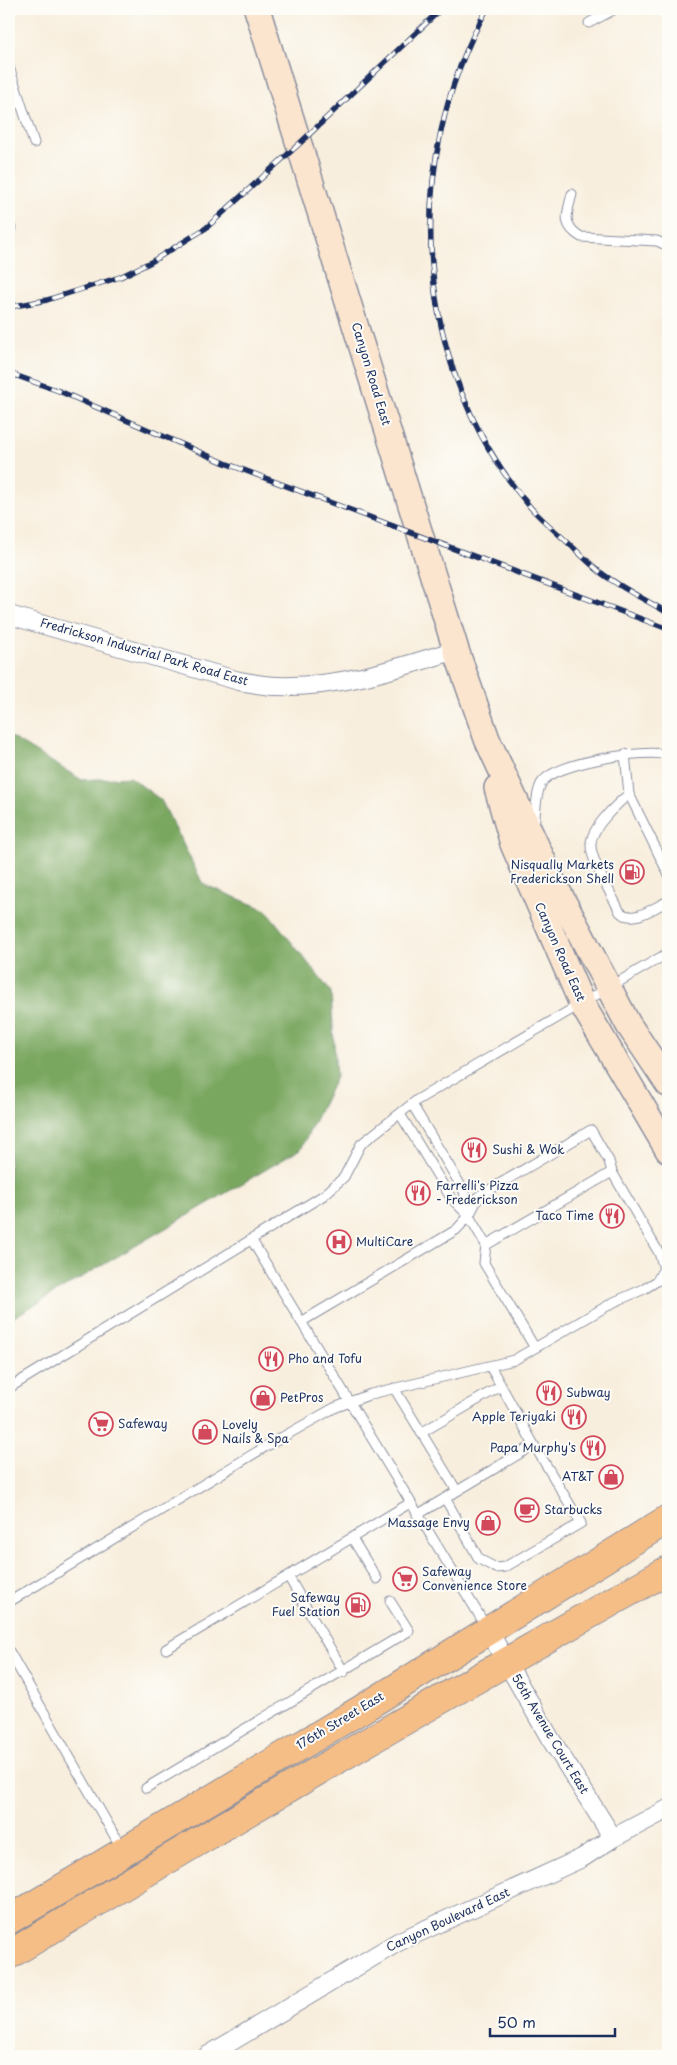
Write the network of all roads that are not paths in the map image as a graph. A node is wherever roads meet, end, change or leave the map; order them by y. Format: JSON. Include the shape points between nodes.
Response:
{"nodes":[{"id":1,"x":257,"y":9,"type":"edge"},
{"id":2,"x":616,"y":9,"type":"edge"},
{"id":3,"x":589,"y":23,"type":"dead end"},
{"id":4,"x":9,"y":67,"type":"edge"},
{"id":5,"x":34,"y":143,"type":"dead end"},
{"id":6,"x":572,"y":194,"type":"dead end"},
{"id":7,"x":668,"y":246,"type":"edge"},
{"id":8,"x":9,"y":616,"type":"edge"},
{"id":9,"x":456,"y":650,"type":"junction"},
{"id":10,"x":487,"y":739,"type":"junction"},
{"id":11,"x":625,"y":754,"type":"junction"},
{"id":12,"x":668,"y":755,"type":"edge"},
{"id":13,"x":629,"y":794,"type":"junction"},
{"id":14,"x":532,"y":836,"type":"junction"},
{"id":15,"x":668,"y":873,"type":"edge"},
{"id":16,"x":668,"y":901,"type":"edge"},
{"id":17,"x":668,"y":954,"type":"edge"},
{"id":18,"x":609,"y":989,"type":"junction"},
{"id":19,"x":582,"y":1004,"type":"junction"},
{"id":20,"x":668,"y":1084,"type":"edge"},
{"id":21,"x":412,"y":1104,"type":"junction"},
{"id":22,"x":400,"y":1114,"type":"junction"},
{"id":23,"x":668,"y":1150,"type":"edge"},
{"id":24,"x":612,"y":1172,"type":"junction"},
{"id":25,"x":470,"y":1216,"type":"junction"},
{"id":26,"x":251,"y":1239,"type":"junction"},
{"id":27,"x":486,"y":1245,"type":"junction"},
{"id":28,"x":301,"y":1322,"type":"junction"},
{"id":29,"x":535,"y":1348,"type":"junction"},
{"id":30,"x":490,"y":1366,"type":"junction"},
{"id":31,"x":501,"y":1386,"type":"junction"},
{"id":32,"x":9,"y":1388,"type":"edge"},
{"id":33,"x":394,"y":1388,"type":"junction"},
{"id":34,"x":348,"y":1400,"type":"junction"},
{"id":35,"x":421,"y":1433,"type":"junction"},
{"id":36,"x":534,"y":1445,"type":"junction"},
{"id":37,"x":457,"y":1491,"type":"junction"},
{"id":38,"x":445,"y":1498,"type":"junction"},
{"id":39,"x":410,"y":1503,"type":"junction"},
{"id":40,"x":417,"y":1515,"type":"junction"},
{"id":41,"x":668,"y":1519,"type":"edge"},
{"id":42,"x":352,"y":1538,"type":"junction"},
{"id":43,"x":288,"y":1576,"type":"junction"},
{"id":44,"x":377,"y":1579,"type":"dead end"},
{"id":45,"x":665,"y":1580,"type":"edge"},
{"id":46,"x":390,"y":1601,"type":"dead end"},
{"id":47,"x":9,"y":1602,"type":"edge"},
{"id":48,"x":488,"y":1630,"type":"junction"},
{"id":49,"x":166,"y":1649,"type":"dead end"},
{"id":50,"x":9,"y":1651,"type":"edge"},
{"id":51,"x":507,"y":1661,"type":"junction"},
{"id":52,"x":344,"y":1672,"type":"junction"},
{"id":53,"x":146,"y":1788,"type":"dead end"},
{"id":54,"x":668,"y":1808,"type":"edge"},
{"id":55,"x":613,"y":1838,"type":"junction"},
{"id":56,"x":122,"y":1850,"type":"junction"},
{"id":57,"x":9,"y":1920,"type":"edge"},
{"id":58,"x":9,"y":1955,"type":"edge"},
{"id":59,"x":207,"y":2056,"type":"edge"}],
"edges":[{"from":1,"to":9,"type":"main road","name":"Canyon Road East"},
{"from":2,"to":3,"type":"lane"},
{"from":4,"to":5,"type":"lane"},
{"from":6,"to":7,"type":"lane","via":[[566,219],[570,230],[581,236],[657,242]]},
{"from":8,"to":9,"type":"street","name":"Fredrickson Industrial Park Road East","via":[[240,681],[277,686],[311,685],[350,678],[399,668]]},
{"from":9,"to":10,"type":"main road","name":"Canyon Road East"},
{"from":10,"to":14,"type":"main road","name":"Canyon Road East"},
{"from":10,"to":19,"type":"main road","name":"Canyon Road East","via":[[513,844]]},
{"from":11,"to":12,"type":"lane"},
{"from":11,"to":13,"type":"lane"},
{"from":11,"to":14,"type":"lane","via":[[551,774],[541,784]]},
{"from":13,"to":15,"type":"lane"},
{"from":13,"to":16,"type":"lane","via":[[599,825],[591,843],[594,859],[620,912],[626,917],[633,918]]},
{"from":14,"to":18,"type":"main road","name":"Canyon Road East"},
{"from":17,"to":18,"type":"lane"},
{"from":18,"to":19,"type":"lane"},
{"from":18,"to":20,"type":"main road","name":"Canyon Road East"},
{"from":19,"to":21,"type":"lane"},
{"from":19,"to":23,"type":"main road","name":"Canyon Road East"},
{"from":21,"to":22,"type":"lane"},
{"from":21,"to":25,"type":"lane","via":[[464,1191]]},
{"from":22,"to":25,"type":"lane","via":[[451,1198]]},
{"from":22,"to":26,"type":"lane","via":[[361,1144],[344,1177],[324,1195]]},
{"from":24,"to":25,"type":"lane","via":[[591,1130],[479,1196]]},
{"from":24,"to":27,"type":"lane"},
{"from":24,"to":29,"type":"lane","via":[[659,1252],[664,1268],[657,1281]]},
{"from":25,"to":27,"type":"lane"},
{"from":25,"to":28,"type":"lane","via":[[456,1230]]},
{"from":26,"to":28,"type":"lane"},
{"from":26,"to":32,"type":"lane"},
{"from":27,"to":29,"type":"lane","via":[[484,1263]]},
{"from":28,"to":34,"type":"lane"},
{"from":29,"to":30,"type":"lane","via":[[514,1360]]},
{"from":30,"to":31,"type":"lane"},
{"from":30,"to":33,"type":"lane"},
{"from":31,"to":35,"type":"lane"},
{"from":31,"to":36,"type":"lane"},
{"from":33,"to":34,"type":"lane"},
{"from":33,"to":35,"type":"lane"},
{"from":34,"to":39,"type":"lane"},
{"from":34,"to":47,"type":"lane"},
{"from":35,"to":37,"type":"lane"},
{"from":36,"to":37,"type":"lane"},
{"from":36,"to":38,"type":"lane","via":[[581,1523],[505,1567],[496,1568],[479,1559]]},
{"from":37,"to":38,"type":"lane"},
{"from":38,"to":40,"type":"lane"},
{"from":39,"to":40,"type":"lane"},
{"from":39,"to":42,"type":"lane"},
{"from":40,"to":48,"type":"lane"},
{"from":41,"to":48,"type":"main road","name":"176th Street East"},
{"from":42,"to":43,"type":"lane"},
{"from":42,"to":44,"type":"lane"},
{"from":43,"to":49,"type":"lane"},
{"from":43,"to":52,"type":"lane"},
{"from":45,"to":51,"type":"main road"},
{"from":46,"to":52,"type":"lane","via":[[409,1631]]},
{"from":48,"to":51,"type":"street","name":"56th Avenue Court East"},
{"from":48,"to":56,"type":"main road","name":"176th Street East","via":[[362,1709]]},
{"from":50,"to":56,"type":"lane"},
{"from":51,"to":55,"type":"street","name":"56th Avenue Court East","via":[[550,1738]]},
{"from":51,"to":58,"type":"main road"},
{"from":52,"to":53,"type":"lane"},
{"from":54,"to":55,"type":"street","name":"Canyon Boulevard East"},
{"from":55,"to":59,"type":"street","name":"Canyon Boulevard East","via":[[582,1858],[398,1942]]},
{"from":56,"to":57,"type":"main road","name":"176th Street East"}]}
